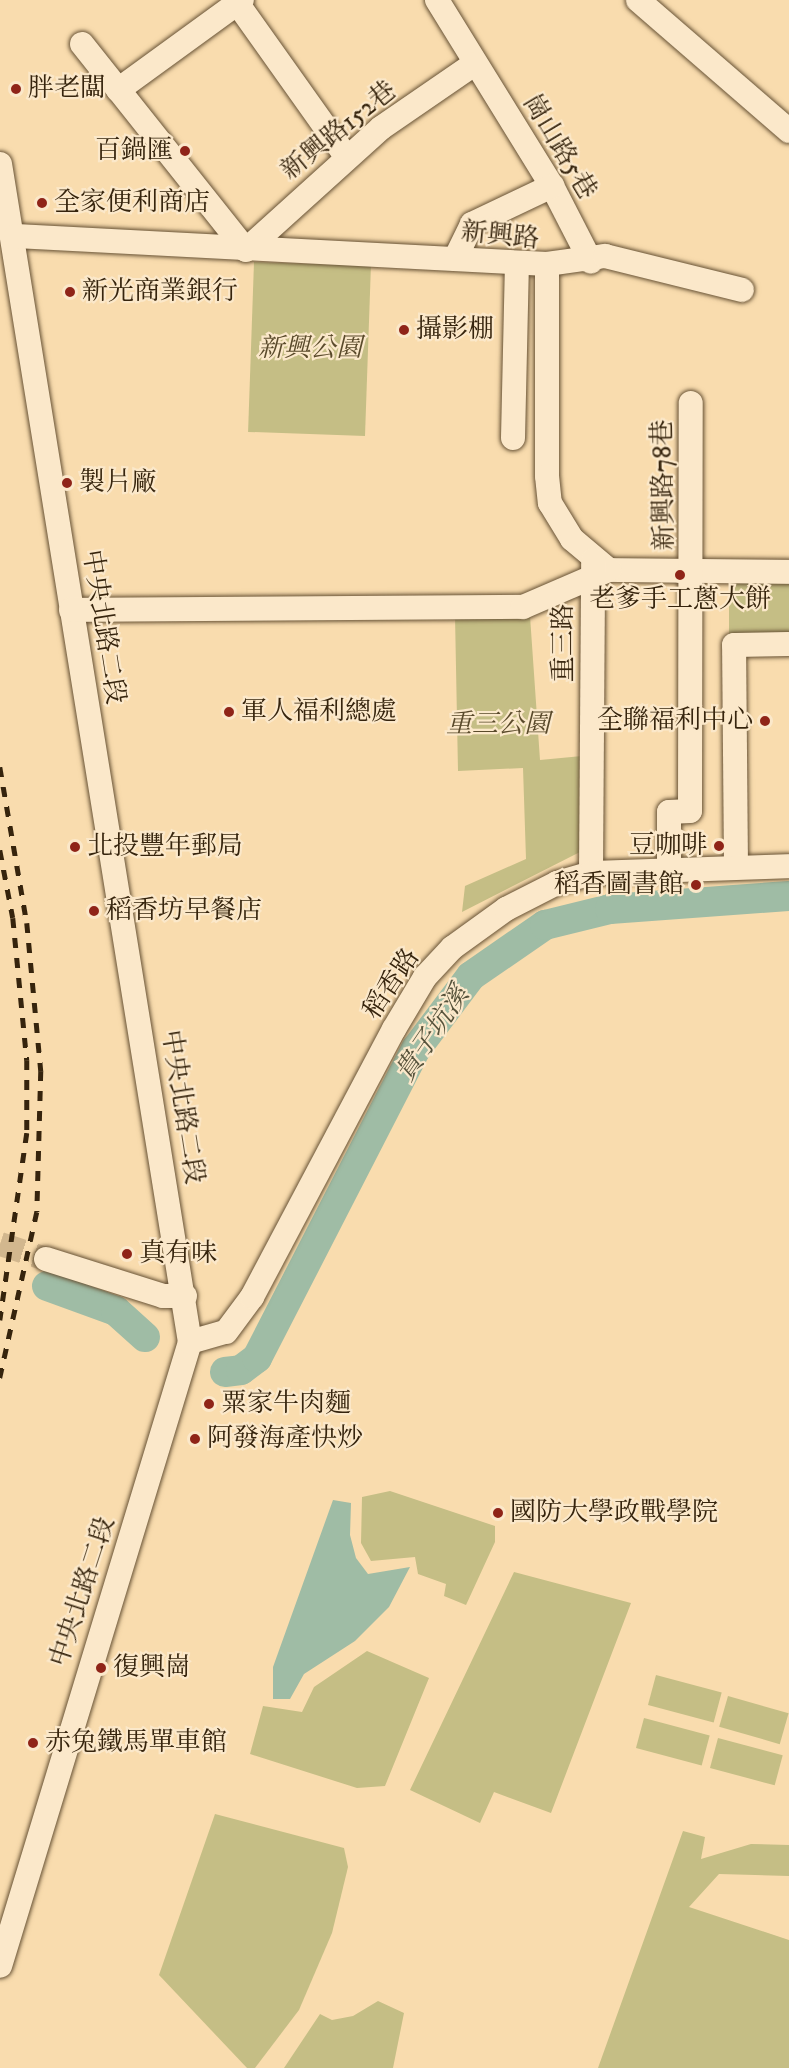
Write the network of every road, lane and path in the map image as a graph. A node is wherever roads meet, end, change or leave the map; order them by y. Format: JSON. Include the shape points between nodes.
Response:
{"nodes":[{"id":1,"x":437,"y":0,"type":"edge"},
{"id":2,"x":638,"y":0,"type":"edge"},
{"id":3,"x":238,"y":1,"type":"edge"},
{"id":4,"x":82,"y":44,"type":"dead end"},
{"id":5,"x":474,"y":64,"type":"junction"},
{"id":6,"x":118,"y":90,"type":"junction"},
{"id":7,"x":789,"y":131,"type":"edge"},
{"id":8,"x":346,"y":156,"type":"junction"},
{"id":9,"x":0,"y":164,"type":"edge"},
{"id":10,"x":552,"y":186,"type":"junction"},
{"id":11,"x":16,"y":236,"type":"junction"},
{"id":12,"x":246,"y":249,"type":"junction"},
{"id":13,"x":455,"y":259,"type":"junction"},
{"id":14,"x":591,"y":262,"type":"junction"},
{"id":15,"x":517,"y":263,"type":"junction"},
{"id":16,"x":547,"y":264,"type":"junction"},
{"id":17,"x":742,"y":290,"type":"dead end"},
{"id":18,"x":691,"y":403,"type":"dead end"},
{"id":19,"x":513,"y":438,"type":"dead end"},
{"id":20,"x":598,"y":567,"type":"junction"},
{"id":21,"x":694,"y":567,"type":"junction"},
{"id":22,"x":789,"y":572,"type":"edge"},
{"id":23,"x":72,"y":610,"type":"junction"},
{"id":24,"x":789,"y":644,"type":"edge"},
{"id":25,"x":789,"y":866,"type":"edge"},
{"id":26,"x":736,"y":867,"type":"junction"},
{"id":27,"x":669,"y":868,"type":"junction"},
{"id":28,"x":591,"y":873,"type":"junction"},
{"id":29,"x":46,"y":1259,"type":"tunnel mouth"},
{"id":30,"x":185,"y":1296,"type":"junction"},
{"id":31,"x":190,"y":1342,"type":"junction"},
{"id":32,"x":0,"y":1966,"type":"edge"}],
"edges":[{"from":1,"to":5,"type":"street","name":"崗山路5巷"},
{"from":2,"to":7,"type":"street"},
{"from":3,"to":6,"type":"street"},
{"from":3,"to":8,"type":"street"},
{"from":4,"to":6,"type":"street"},
{"from":5,"to":8,"type":"street","name":"新興路152巷"},
{"from":5,"to":10,"type":"street","name":"崗山路5巷"},
{"from":6,"to":12,"type":"street"},
{"from":8,"to":12,"type":"street","name":"新興路152巷"},
{"from":9,"to":11,"type":"street","name":"中央北路二段"},
{"from":10,"to":13,"type":"street","via":[[472,224]]},
{"from":10,"to":14,"type":"street","name":"崗山路5巷"},
{"from":11,"to":12,"type":"street","name":"新興路"},
{"from":11,"to":23,"type":"street","name":"中央北路二段"},
{"from":12,"to":13,"type":"street","name":"新興路"},
{"from":13,"to":15,"type":"street","name":"新興路"},
{"from":14,"to":16,"type":"street"},
{"from":14,"to":17,"type":"street","via":[[605,256]]},
{"from":15,"to":16,"type":"street","name":"新興路"},
{"from":15,"to":19,"type":"street"},
{"from":16,"to":20,"type":"street","name":"新興路","via":[[550,503],[572,539]]},
{"from":18,"to":21,"type":"street","name":"新興路78巷"},
{"from":20,"to":21,"type":"street"},
{"from":20,"to":23,"type":"street","via":[[523,606],[502,608]]},
{"from":20,"to":28,"type":"street","name":"重三路"},
{"from":21,"to":22,"type":"street"},
{"from":21,"to":27,"type":"street","name":"新興路78巷","via":[[690,811],[669,812]]},
{"from":23,"to":30,"type":"street","name":"中央北路二段"},
{"from":24,"to":26,"type":"street","via":[[734,645]]},
{"from":25,"to":26,"type":"street","name":"稻香路"},
{"from":26,"to":27,"type":"street","name":"稻香路"},
{"from":27,"to":28,"type":"street","name":"稻香路"},
{"from":28,"to":31,"type":"street","name":"稻香路","via":[[557,883],[506,909],[452,948],[425,977],[252,1297],[226,1332]]},
{"from":29,"to":30,"type":"street","via":[[162,1296]]},
{"from":30,"to":31,"type":"street","name":"中央北路二段"},
{"from":31,"to":32,"type":"street","name":"中央北路二段","via":[[184,1373],[86,1673]]}]}
